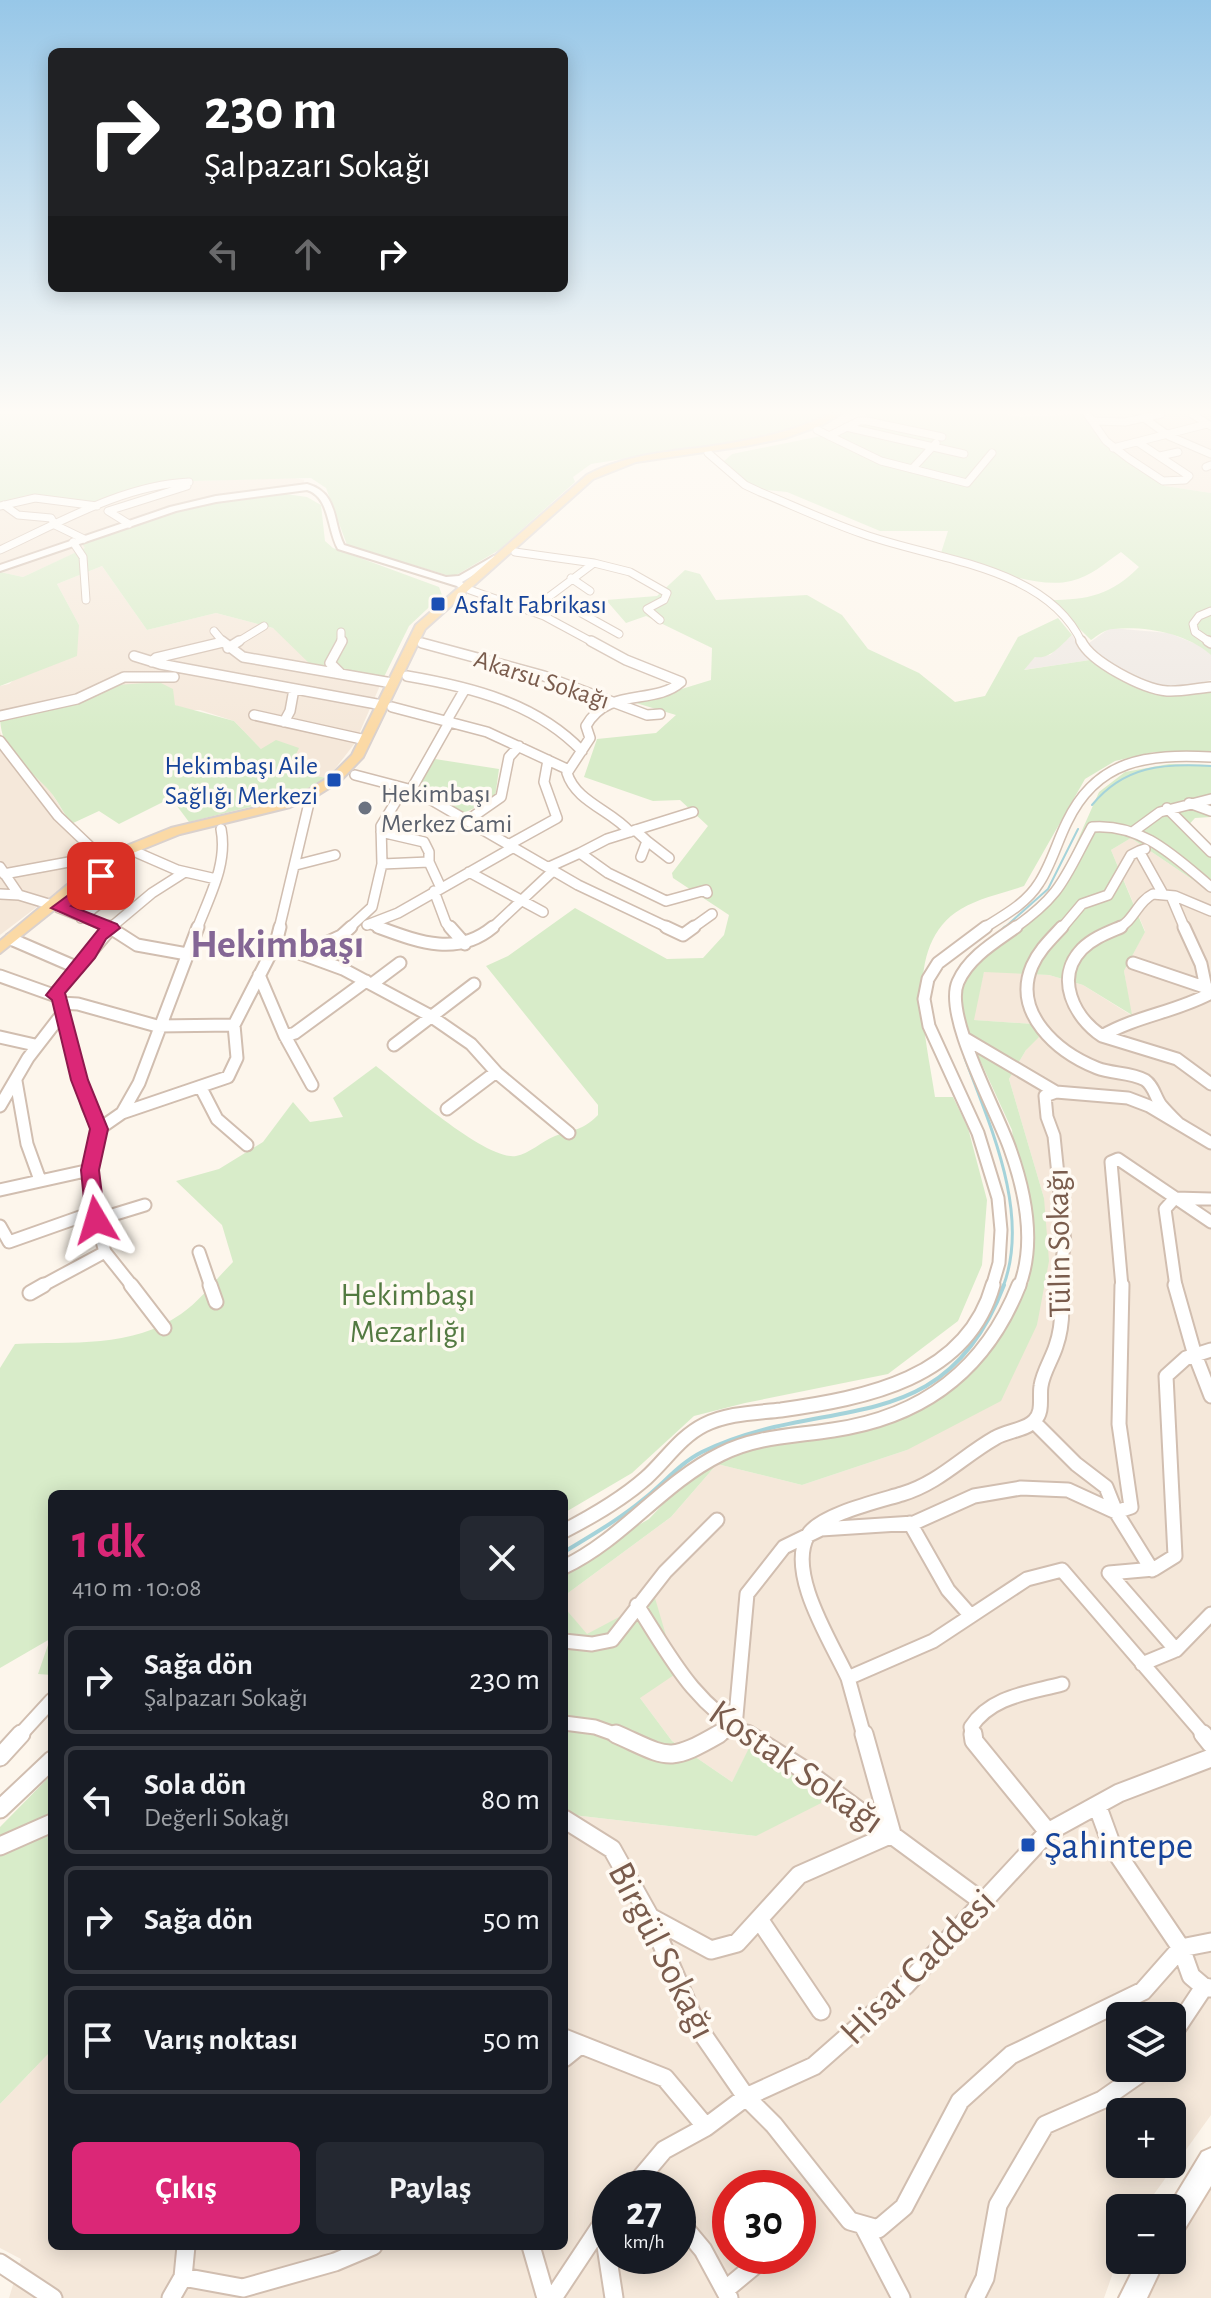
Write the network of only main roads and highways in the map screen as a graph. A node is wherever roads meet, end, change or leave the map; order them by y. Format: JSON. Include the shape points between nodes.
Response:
{"nodes":[{"id":1,"x":546,"y":521,"type":"edge"},
{"id":2,"x":530,"y":534,"type":"junction"},
{"id":3,"x":466,"y":589,"type":"junction"},
{"id":4,"x":399,"y":680,"type":"junction"},
{"id":5,"x":387,"y":706,"type":"junction"},
{"id":6,"x":350,"y":773,"type":"junction"},
{"id":7,"x":220,"y":826,"type":"junction"},
{"id":8,"x":127,"y":856,"type":"junction"},
{"id":9,"x":5,"y":944,"type":"edge"},
{"id":10,"x":1211,"y":2161,"type":"edge"},
{"id":11,"x":1186,"y":2203,"type":"edge"},
{"id":12,"x":1145,"y":2274,"type":"edge"},
{"id":13,"x":1133,"y":2298,"type":"edge"}],
"edges":[{"from":1,"to":2,"type":"main road"},
{"from":2,"to":3,"type":"main road"},
{"from":2,"to":3,"type":"main road"},
{"from":3,"to":4,"type":"main road","via":[[429,628]]},
{"from":3,"to":4,"type":"main road","via":[[420,627]]},
{"from":4,"to":5,"type":"main road"},
{"from":5,"to":6,"type":"main road"},
{"from":5,"to":6,"type":"main road","via":[[368,759]]},
{"from":6,"to":7,"type":"main road","via":[[329,794]]},
{"from":7,"to":8,"type":"main road"},
{"from":7,"to":8,"type":"main road","via":[[155,838]]},
{"from":8,"to":9,"type":"main road"},
{"from":10,"to":11,"type":"main road"},
{"from":12,"to":13,"type":"main road"}]}
